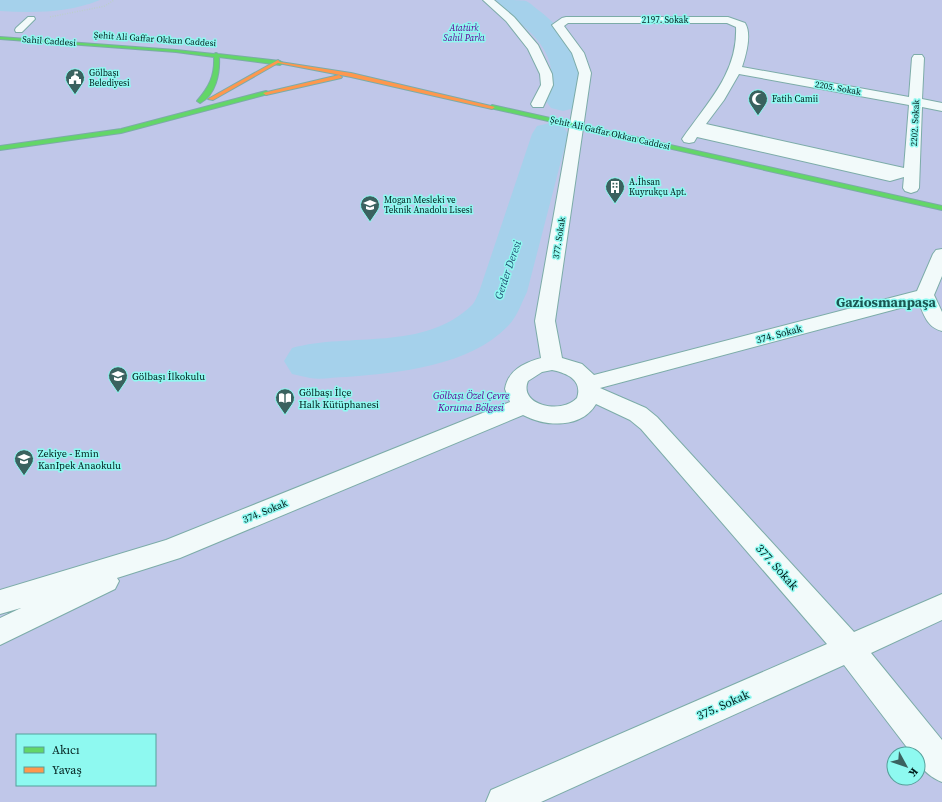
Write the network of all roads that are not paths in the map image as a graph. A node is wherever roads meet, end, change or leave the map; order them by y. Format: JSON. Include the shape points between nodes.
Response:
{"nodes":[{"id":1,"x":488,"y":0,"type":"edge"},
{"id":2,"x":31,"y":19,"type":"road end"},
{"id":3,"x":0,"y":29,"type":"edge"},
{"id":4,"x":19,"y":30,"type":"junction"},
{"id":5,"x":34,"y":31,"type":"dead end"},
{"id":6,"x":0,"y":38,"type":"edge"},
{"id":7,"x":216,"y":54,"type":"junction"},
{"id":8,"x":918,"y":58,"type":"dead end"},
{"id":9,"x":324,"y":59,"type":"dead end"},
{"id":10,"x":277,"y":62,"type":"junction"},
{"id":11,"x":307,"y":63,"type":"junction"},
{"id":12,"x":734,"y":69,"type":"junction"},
{"id":13,"x":285,"y":74,"type":"dead end"},
{"id":14,"x":351,"y":75,"type":"junction"},
{"id":15,"x":248,"y":88,"type":"dead end"},
{"id":16,"x":915,"y":102,"type":"junction"},
{"id":17,"x":538,"y":104,"type":"dead end"},
{"id":18,"x":942,"y":107,"type":"edge"},
{"id":19,"x":184,"y":115,"type":"junction"},
{"id":20,"x":579,"y":116,"type":"junction"},
{"id":21,"x":686,"y":138,"type":"joint"},
{"id":22,"x":0,"y":148,"type":"edge"},
{"id":23,"x":907,"y":184,"type":"junction"},
{"id":24,"x":942,"y":208,"type":"edge"},
{"id":25,"x":942,"y":254,"type":"edge"},
{"id":26,"x":925,"y":295,"type":"junction"},
{"id":27,"x":942,"y":325,"type":"edge"},
{"id":28,"x":552,"y":363,"type":"junction"},
{"id":29,"x":590,"y":389,"type":"junction"},
{"id":30,"x":525,"y":405,"type":"junction"},
{"id":31,"x":172,"y":550,"type":"junction"},
{"id":32,"x":0,"y":602,"type":"edge"},
{"id":33,"x":942,"y":607,"type":"edge"},
{"id":34,"x":0,"y":632,"type":"edge"},
{"id":35,"x":849,"y":648,"type":"junction"},
{"id":36,"x":942,"y":766,"type":"edge"},
{"id":37,"x":503,"y":802,"type":"edge"}],
"edges":[{"from":1,"to":17,"type":"street","via":[[521,30],[540,60],[546,74],[547,85]]},
{"from":2,"to":4,"type":"lane"},
{"from":3,"to":4,"type":"street"},
{"from":4,"to":5,"type":"street"},
{"from":6,"to":7,"type":"street","name":"Sahil Caddesi"},
{"from":7,"to":10,"type":"street","name":"Şehit Ali Gaffar Okkan Caddesi"},
{"from":7,"to":19,"type":"street","via":[[218,68],[214,86]]},
{"from":8,"to":16,"type":"street","name":"2202. Sokak"},
{"from":9,"to":11,"type":"street"},
{"from":10,"to":11,"type":"street","name":"Şehit Ali Gaffar Okkan Caddesi"},
{"from":10,"to":19,"type":"street"},
{"from":11,"to":13,"type":"street"},
{"from":11,"to":14,"type":"street","name":"Şehit Ali Gaffar Okkan Caddesi"},
{"from":12,"to":16,"type":"street","name":"2205. Sokak"},
{"from":12,"to":20,"type":"street","name":"2197. Sokak","via":[[738,64],[744,37],[742,25],[737,22],[566,20],[558,25],[580,54],[585,73]]},
{"from":12,"to":21,"type":"street","name":"2197. Sokak","via":[[732,76]]},
{"from":14,"to":19,"type":"street","via":[[265,93]]},
{"from":14,"to":20,"type":"street","name":"Şehit Ali Gaffar Okkan Caddesi"},
{"from":15,"to":19,"type":"street"},
{"from":16,"to":18,"type":"street","name":"2205. Sokak"},
{"from":16,"to":23,"type":"street","name":"2202. Sokak"},
{"from":19,"to":22,"type":"street","via":[[121,131]]},
{"from":20,"to":24,"type":"street","name":"Şehit Ali Gaffar Okkan Caddesi"},
{"from":20,"to":28,"type":"street","name":"377. Sokak","via":[[545,321]]},
{"from":21,"to":23,"type":"street"},
{"from":23,"to":23,"type":"street","via":[[704,128],[701,134],[890,176]]},
{"from":25,"to":26,"type":"street"},
{"from":26,"to":27,"type":"street","via":[[936,320]]},
{"from":26,"to":29,"type":"street","name":"374. Sokak"},
{"from":28,"to":29,"type":"street","via":[[578,371],[585,377]]},
{"from":28,"to":30,"type":"street","via":[[531,368],[522,373],[517,380],[518,397]]},
{"from":29,"to":30,"type":"street","via":[[588,401],[581,408],[560,416],[547,415]]},
{"from":29,"to":35,"type":"street","name":"377. Sokak","via":[[638,414],[649,423]]},
{"from":30,"to":31,"type":"street","name":"374. Sokak"},
{"from":31,"to":32,"type":"street","name":"374. Sokak"},
{"from":31,"to":34,"type":"street"},
{"from":33,"to":35,"type":"street","name":"375. Sokak"},
{"from":35,"to":36,"type":"street","name":"377. Sokak"},
{"from":35,"to":37,"type":"street","name":"375. Sokak"}]}
